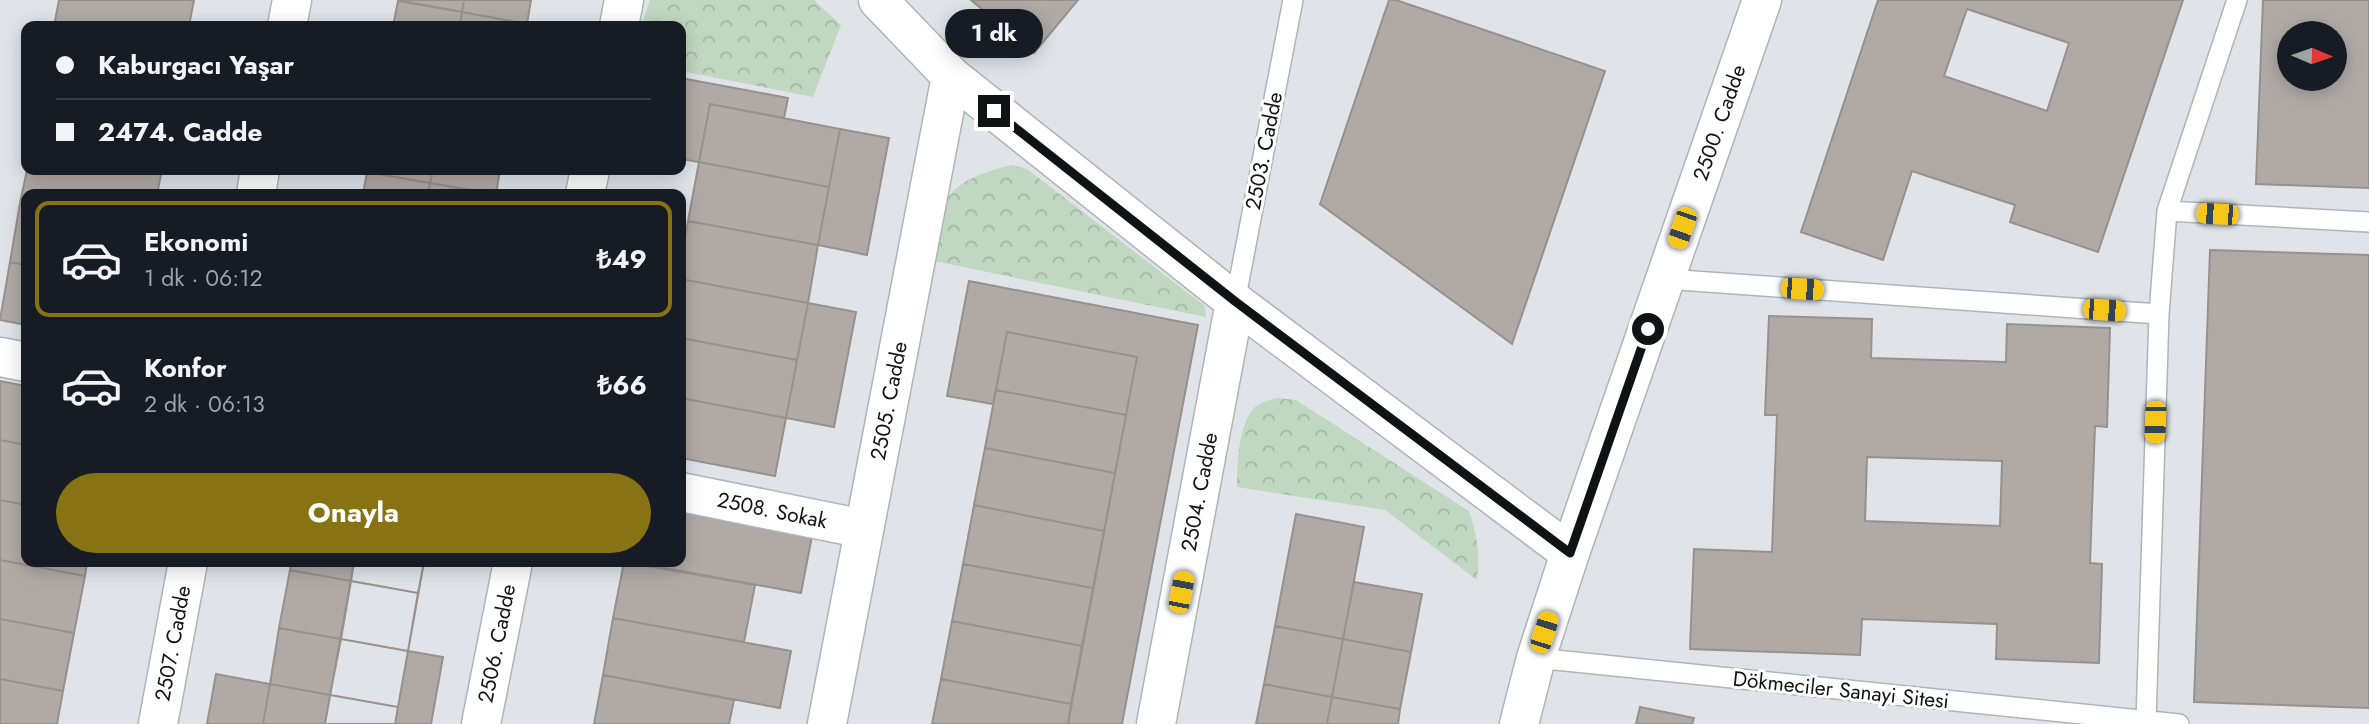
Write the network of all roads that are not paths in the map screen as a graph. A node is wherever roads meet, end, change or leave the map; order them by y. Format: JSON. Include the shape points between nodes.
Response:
{"nodes":[{"id":1,"x":292,"y":0,"type":"edge"},
{"id":2,"x":624,"y":0,"type":"edge"},
{"id":3,"x":878,"y":0,"type":"edge"},
{"id":4,"x":1293,"y":0,"type":"edge"},
{"id":5,"x":1762,"y":0,"type":"edge"},
{"id":6,"x":2237,"y":0,"type":"edge"},
{"id":7,"x":288,"y":21,"type":"edge"},
{"id":8,"x":620,"y":21,"type":"edge"},
{"id":9,"x":950,"y":76,"type":"junction"},
{"id":10,"x":2167,"y":211,"type":"junction"},
{"id":11,"x":2369,"y":222,"type":"edge"},
{"id":12,"x":1665,"y":279,"type":"junction"},
{"id":13,"x":1236,"y":302,"type":"junction"},
{"id":14,"x":2159,"y":314,"type":"junction"},
{"id":15,"x":0,"y":356,"type":"edge"},
{"id":16,"x":21,"y":361,"type":"edge"},
{"id":17,"x":686,"y":493,"type":"edge"},
{"id":18,"x":864,"y":529,"type":"junction"},
{"id":19,"x":1570,"y":553,"type":"junction"},
{"id":20,"x":187,"y":567,"type":"edge"},
{"id":21,"x":512,"y":567,"type":"edge"},
{"id":22,"x":1536,"y":658,"type":"junction"},
{"id":23,"x":2146,"y":721,"type":"junction"},
{"id":24,"x":158,"y":724,"type":"edge"},
{"id":25,"x":481,"y":724,"type":"edge"},
{"id":26,"x":827,"y":724,"type":"edge"},
{"id":27,"x":1156,"y":724,"type":"edge"},
{"id":28,"x":1519,"y":724,"type":"edge"},
{"id":29,"x":2179,"y":724,"type":"edge"}],
"edges":[{"from":1,"to":7,"type":"street"},
{"from":2,"to":8,"type":"street"},
{"from":3,"to":9,"type":"street"},
{"from":4,"to":13,"type":"lane","name":"2503. Cadde"},
{"from":5,"to":12,"type":"street","name":"2500. Cadde"},
{"from":6,"to":10,"type":"lane"},
{"from":9,"to":13,"type":"street"},
{"from":9,"to":18,"type":"street","name":"2505. Cadde"},
{"from":10,"to":11,"type":"lane"},
{"from":10,"to":14,"type":"lane"},
{"from":12,"to":14,"type":"lane"},
{"from":12,"to":19,"type":"street","name":"2500. Cadde"},
{"from":13,"to":19,"type":"street"},
{"from":13,"to":27,"type":"street","name":"2504. Cadde"},
{"from":14,"to":23,"type":"lane"},
{"from":15,"to":16,"type":"street"},
{"from":17,"to":18,"type":"street","name":"2508. Sokak"},
{"from":18,"to":26,"type":"street","name":"2505. Cadde"},
{"from":19,"to":22,"type":"street","name":"2500. Cadde"},
{"from":20,"to":24,"type":"street","name":"2507. Cadde"},
{"from":21,"to":25,"type":"street","name":"2506. Cadde"},
{"from":22,"to":23,"type":"lane","name":"Dökmeciler Sanayi Sitesi"},
{"from":22,"to":28,"type":"street","name":"2500. Cadde"},
{"from":23,"to":29,"type":"lane","name":"Dökmeciler Sanayi Sitesi"}]}
